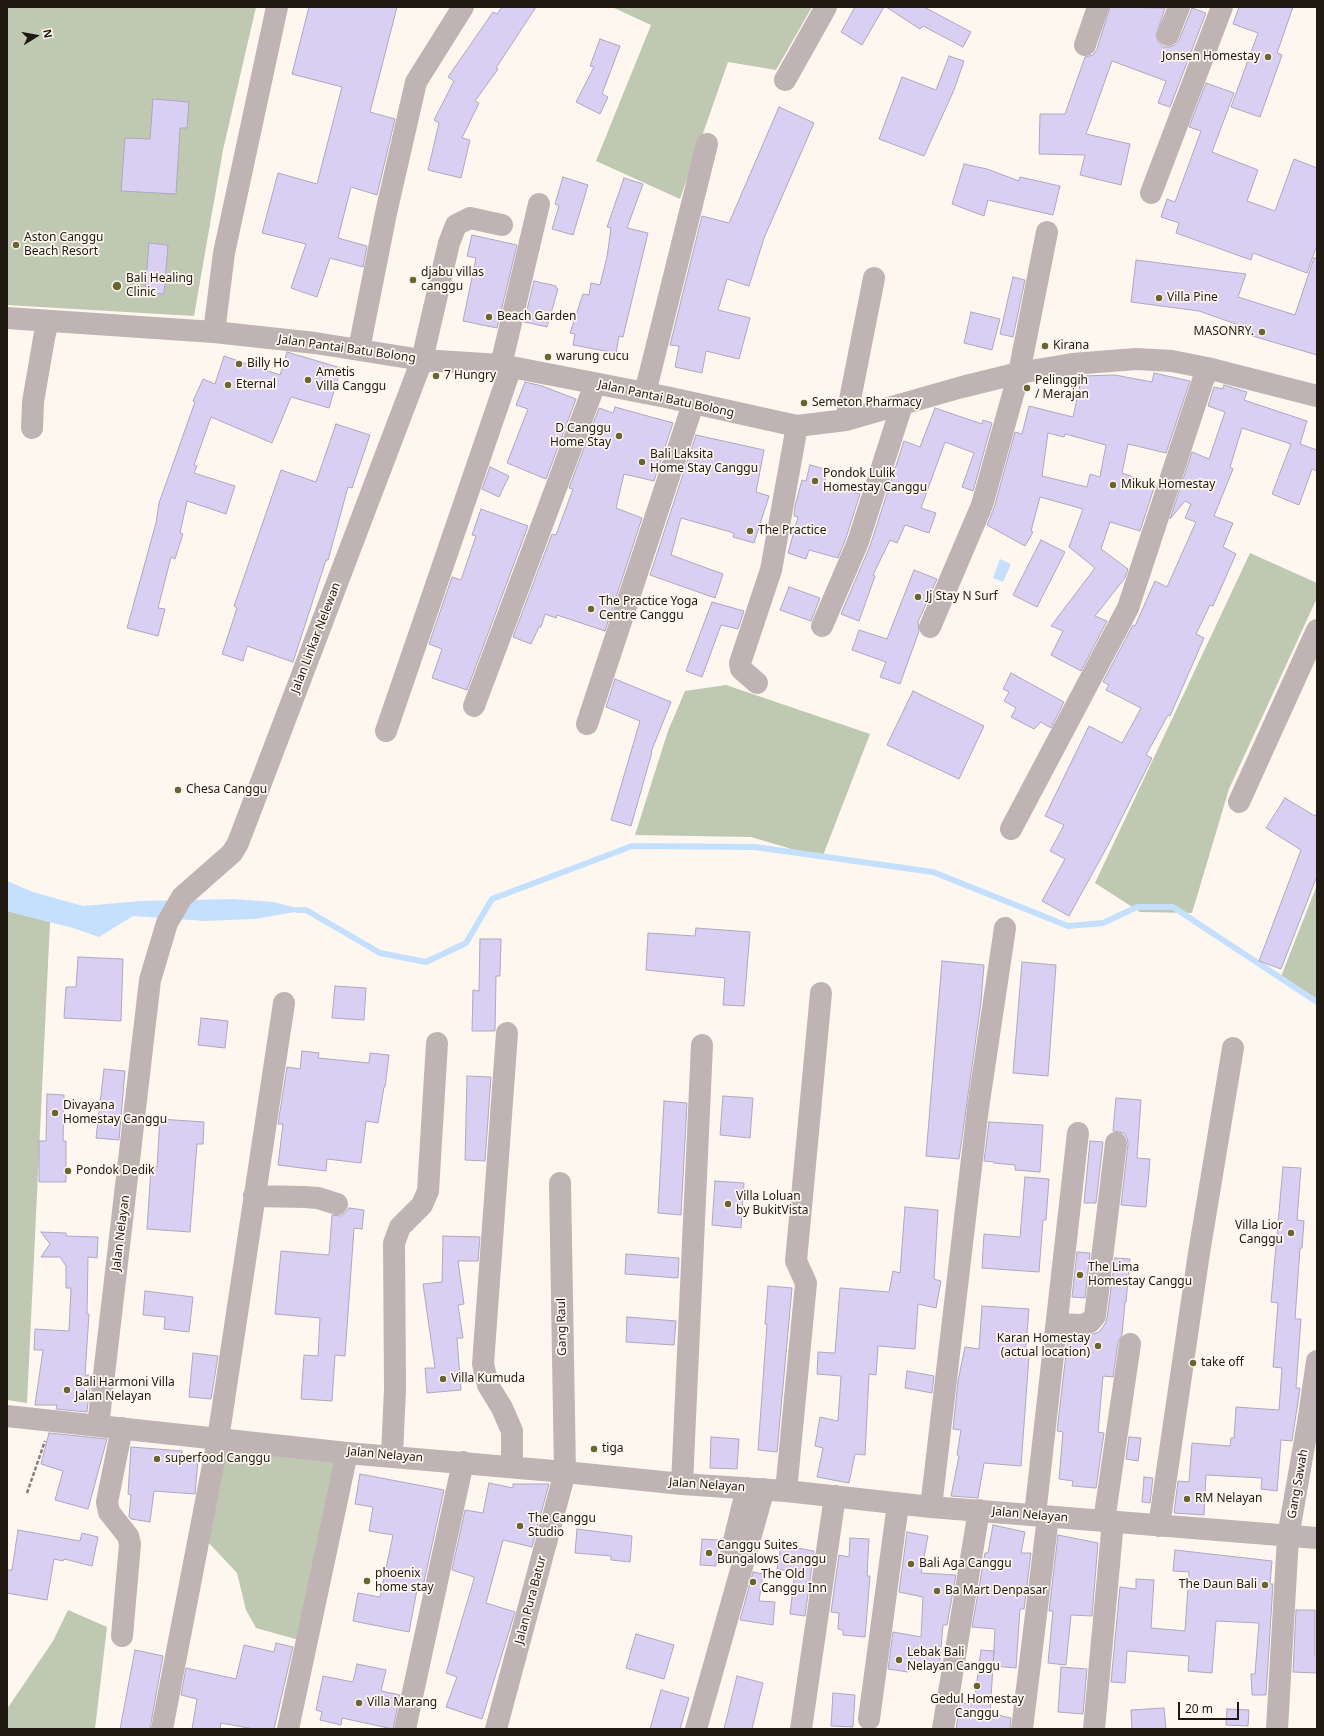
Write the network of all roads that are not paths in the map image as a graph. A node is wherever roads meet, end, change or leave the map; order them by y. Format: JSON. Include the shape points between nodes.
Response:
{"nodes":[{"id":1,"x":277,"y":7,"type":"edge"},
{"id":2,"x":463,"y":7,"type":"edge"},
{"id":3,"x":826,"y":7,"type":"edge"},
{"id":4,"x":1098,"y":7,"type":"edge"},
{"id":5,"x":1179,"y":7,"type":"edge"},
{"id":6,"x":1222,"y":7,"type":"edge"},
{"id":7,"x":1168,"y":35,"type":"dead end"},
{"id":8,"x":1085,"y":45,"type":"dead end"},
{"id":9,"x":785,"y":80,"type":"dead end"},
{"id":10,"x":707,"y":144,"type":"dead end"},
{"id":11,"x":1151,"y":193,"type":"dead end"},
{"id":12,"x":540,"y":204,"type":"dead end"},
{"id":13,"x":502,"y":225,"type":"dead end"},
{"id":14,"x":1047,"y":232,"type":"dead end"},
{"id":15,"x":874,"y":278,"type":"dead end"},
{"id":16,"x":7,"y":318,"type":"edge"},
{"id":17,"x":48,"y":321,"type":"junction"},
{"id":18,"x":214,"y":332,"type":"junction"},
{"id":19,"x":359,"y":349,"type":"junction"},
{"id":20,"x":422,"y":360,"type":"junction"},
{"id":21,"x":506,"y":366,"type":"junction"},
{"id":22,"x":1207,"y":368,"type":"junction"},
{"id":23,"x":1019,"y":373,"type":"junction"},
{"id":24,"x":596,"y":384,"type":"junction"},
{"id":25,"x":645,"y":393,"type":"junction"},
{"id":26,"x":1317,"y":396,"type":"edge"},
{"id":27,"x":693,"y":404,"type":"junction"},
{"id":28,"x":902,"y":405,"type":"junction"},
{"id":29,"x":846,"y":420,"type":"junction"},
{"id":30,"x":797,"y":426,"type":"junction"},
{"id":31,"x":32,"y":428,"type":"dead end"},
{"id":32,"x":822,"y":626,"type":"dead end"},
{"id":33,"x":930,"y":626,"type":"dead end"},
{"id":34,"x":1317,"y":630,"type":"edge"},
{"id":35,"x":757,"y":683,"type":"dead end"},
{"id":36,"x":474,"y":706,"type":"dead end"},
{"id":37,"x":587,"y":724,"type":"dead end"},
{"id":38,"x":386,"y":731,"type":"dead end"},
{"id":39,"x":1239,"y":802,"type":"dead end"},
{"id":40,"x":1011,"y":829,"type":"dead end"},
{"id":41,"x":182,"y":897,"type":"joint"},
{"id":42,"x":1005,"y":928,"type":"dead end"},
{"id":43,"x":821,"y":993,"type":"dead end"},
{"id":44,"x":284,"y":1003,"type":"dead end"},
{"id":45,"x":507,"y":1033,"type":"dead end"},
{"id":46,"x":437,"y":1042,"type":"dead end"},
{"id":47,"x":702,"y":1045,"type":"dead end"},
{"id":48,"x":1233,"y":1048,"type":"dead end"},
{"id":49,"x":1078,"y":1133,"type":"dead end"},
{"id":50,"x":1116,"y":1143,"type":"dead end"},
{"id":51,"x":560,"y":1183,"type":"dead end"},
{"id":52,"x":254,"y":1196,"type":"junction"},
{"id":53,"x":337,"y":1204,"type":"dead end"},
{"id":54,"x":1056,"y":1324,"type":"junction"},
{"id":55,"x":1130,"y":1344,"type":"dead end"},
{"id":56,"x":1317,"y":1360,"type":"edge"},
{"id":57,"x":7,"y":1416,"type":"edge"},
{"id":58,"x":98,"y":1426,"type":"junction"},
{"id":59,"x":122,"y":1428,"type":"junction"},
{"id":60,"x":218,"y":1439,"type":"junction"},
{"id":61,"x":347,"y":1452,"type":"junction"},
{"id":62,"x":392,"y":1455,"type":"junction"},
{"id":63,"x":463,"y":1462,"type":"junction"},
{"id":64,"x":512,"y":1467,"type":"junction"},
{"id":65,"x":565,"y":1472,"type":"junction"},
{"id":66,"x":682,"y":1484,"type":"junction"},
{"id":67,"x":756,"y":1489,"type":"junction"},
{"id":68,"x":786,"y":1491,"type":"junction"},
{"id":69,"x":835,"y":1496,"type":"junction"},
{"id":70,"x":898,"y":1504,"type":"junction"},
{"id":71,"x":931,"y":1507,"type":"junction"},
{"id":72,"x":979,"y":1510,"type":"junction"},
{"id":73,"x":1042,"y":1516,"type":"junction"},
{"id":74,"x":1109,"y":1521,"type":"junction"},
{"id":75,"x":1159,"y":1526,"type":"junction"},
{"id":76,"x":1288,"y":1537,"type":"junction"},
{"id":77,"x":1317,"y":1538,"type":"edge"},
{"id":78,"x":122,"y":1636,"type":"dead end"},
{"id":79,"x":869,"y":1719,"type":"dead end"},
{"id":80,"x":162,"y":1729,"type":"edge"},
{"id":81,"x":288,"y":1729,"type":"edge"},
{"id":82,"x":405,"y":1729,"type":"edge"},
{"id":83,"x":496,"y":1729,"type":"edge"},
{"id":84,"x":685,"y":1729,"type":"edge"},
{"id":85,"x":696,"y":1729,"type":"edge"},
{"id":86,"x":801,"y":1729,"type":"edge"},
{"id":87,"x":943,"y":1729,"type":"edge"},
{"id":88,"x":1022,"y":1729,"type":"edge"},
{"id":89,"x":1094,"y":1729,"type":"edge"},
{"id":90,"x":1277,"y":1729,"type":"edge"}],
"edges":[{"from":1,"to":18,"type":"street","via":[[224,253]]},
{"from":2,"to":19,"type":"street","via":[[416,82]]},
{"from":3,"to":9,"type":"street"},
{"from":4,"to":8,"type":"street"},
{"from":5,"to":7,"type":"street"},
{"from":6,"to":11,"type":"street"},
{"from":10,"to":25,"type":"street"},
{"from":12,"to":21,"type":"street"},
{"from":13,"to":20,"type":"street","name":"Jalan Linkar Nelewan","via":[[470,218],[456,225],[449,243]]},
{"from":14,"to":23,"type":"street"},
{"from":15,"to":29,"type":"street"},
{"from":16,"to":17,"type":"street","name":"Jalan Pantai Batu Bolong"},
{"from":17,"to":18,"type":"street","name":"Jalan Pantai Batu Bolong"},
{"from":17,"to":31,"type":"street","via":[[33,402]]},
{"from":18,"to":19,"type":"street","name":"Jalan Pantai Batu Bolong"},
{"from":19,"to":20,"type":"street","name":"Jalan Pantai Batu Bolong"},
{"from":20,"to":21,"type":"street","name":"Jalan Pantai Batu Bolong"},
{"from":20,"to":41,"type":"street","name":"Jalan Linkar Nelewan","via":[[238,843],[232,853]]},
{"from":21,"to":24,"type":"street","name":"Jalan Pantai Batu Bolong"},
{"from":21,"to":38,"type":"street"},
{"from":22,"to":23,"type":"street","name":"Jalan Pantai Batu Bolong","via":[[1172,361],[1136,359],[1072,364]]},
{"from":22,"to":26,"type":"street","name":"Jalan Pantai Batu Bolong"},
{"from":22,"to":40,"type":"street","via":[[1128,608]]},
{"from":23,"to":28,"type":"street","name":"Jalan Pantai Batu Bolong","via":[[962,386]]},
{"from":23,"to":33,"type":"street","via":[[982,505]]},
{"from":24,"to":25,"type":"street","name":"Jalan Pantai Batu Bolong"},
{"from":24,"to":36,"type":"street"},
{"from":25,"to":27,"type":"street","name":"Jalan Pantai Batu Bolong"},
{"from":27,"to":30,"type":"street","name":"Jalan Pantai Batu Bolong"},
{"from":27,"to":37,"type":"street"},
{"from":28,"to":29,"type":"street","name":"Jalan Pantai Batu Bolong"},
{"from":28,"to":32,"type":"street","via":[[858,542]]},
{"from":29,"to":30,"type":"street","name":"Jalan Pantai Batu Bolong"},
{"from":30,"to":35,"type":"street","via":[[771,570],[740,663],[741,669]]},
{"from":34,"to":39,"type":"street"},
{"from":41,"to":58,"type":"street","name":"Jalan Nelayan","via":[[168,923],[150,980]]},
{"from":42,"to":71,"type":"street","via":[[977,1116]]},
{"from":43,"to":68,"type":"street","via":[[796,1261],[806,1283]]},
{"from":44,"to":52,"type":"street"},
{"from":45,"to":64,"type":"street","via":[[483,1364],[488,1385],[512,1431]]},
{"from":46,"to":62,"type":"street","via":[[428,1191],[422,1205],[400,1227],[394,1243],[395,1390]]},
{"from":47,"to":66,"type":"street"},
{"from":48,"to":75,"type":"street","via":[[1199,1253]]},
{"from":49,"to":54,"type":"street"},
{"from":50,"to":54,"type":"street","via":[[1095,1316],[1090,1322],[1082,1325]]},
{"from":51,"to":65,"type":"street","name":"Gang Raul"},
{"from":52,"to":53,"type":"street","via":[[318,1198]]},
{"from":52,"to":60,"type":"street"},
{"from":54,"to":73,"type":"street"},
{"from":55,"to":74,"type":"street"},
{"from":56,"to":76,"type":"street","name":"Gang Sawah"},
{"from":57,"to":58,"type":"street","name":"Jalan Nelayan"},
{"from":58,"to":59,"type":"street","name":"Jalan Nelayan"},
{"from":59,"to":60,"type":"street","name":"Jalan Nelayan"},
{"from":59,"to":78,"type":"street","via":[[107,1502],[109,1512],[128,1536],[130,1544]]},
{"from":60,"to":61,"type":"street","name":"Jalan Nelayan"},
{"from":60,"to":80,"type":"street"},
{"from":61,"to":62,"type":"street","name":"Jalan Nelayan"},
{"from":61,"to":81,"type":"street"},
{"from":62,"to":63,"type":"street","name":"Jalan Nelayan"},
{"from":63,"to":64,"type":"street","name":"Jalan Nelayan"},
{"from":63,"to":82,"type":"street"},
{"from":64,"to":65,"type":"street","name":"Jalan Nelayan"},
{"from":65,"to":66,"type":"street","name":"Jalan Nelayan"},
{"from":65,"to":83,"type":"street","name":"Jalan Pura Batur"},
{"from":66,"to":67,"type":"street","name":"Jalan Nelayan"},
{"from":67,"to":68,"type":"street","name":"Jalan Nelayan"},
{"from":67,"to":84,"type":"street"},
{"from":67,"to":85,"type":"street"},
{"from":68,"to":69,"type":"street","name":"Jalan Nelayan"},
{"from":69,"to":70,"type":"street","name":"Jalan Nelayan"},
{"from":69,"to":86,"type":"street"},
{"from":70,"to":71,"type":"street","name":"Jalan Nelayan"},
{"from":70,"to":79,"type":"street"},
{"from":71,"to":72,"type":"street","name":"Jalan Nelayan"},
{"from":72,"to":73,"type":"street","name":"Jalan Nelayan"},
{"from":72,"to":87,"type":"street"},
{"from":73,"to":74,"type":"street","name":"Jalan Nelayan"},
{"from":73,"to":88,"type":"street"},
{"from":74,"to":75,"type":"street","name":"Jalan Nelayan"},
{"from":74,"to":89,"type":"street"},
{"from":75,"to":76,"type":"street","name":"Jalan Nelayan"},
{"from":76,"to":77,"type":"street","name":"Jalan Nelayan"},
{"from":76,"to":90,"type":"street","name":"Gang Sawah"}]}
